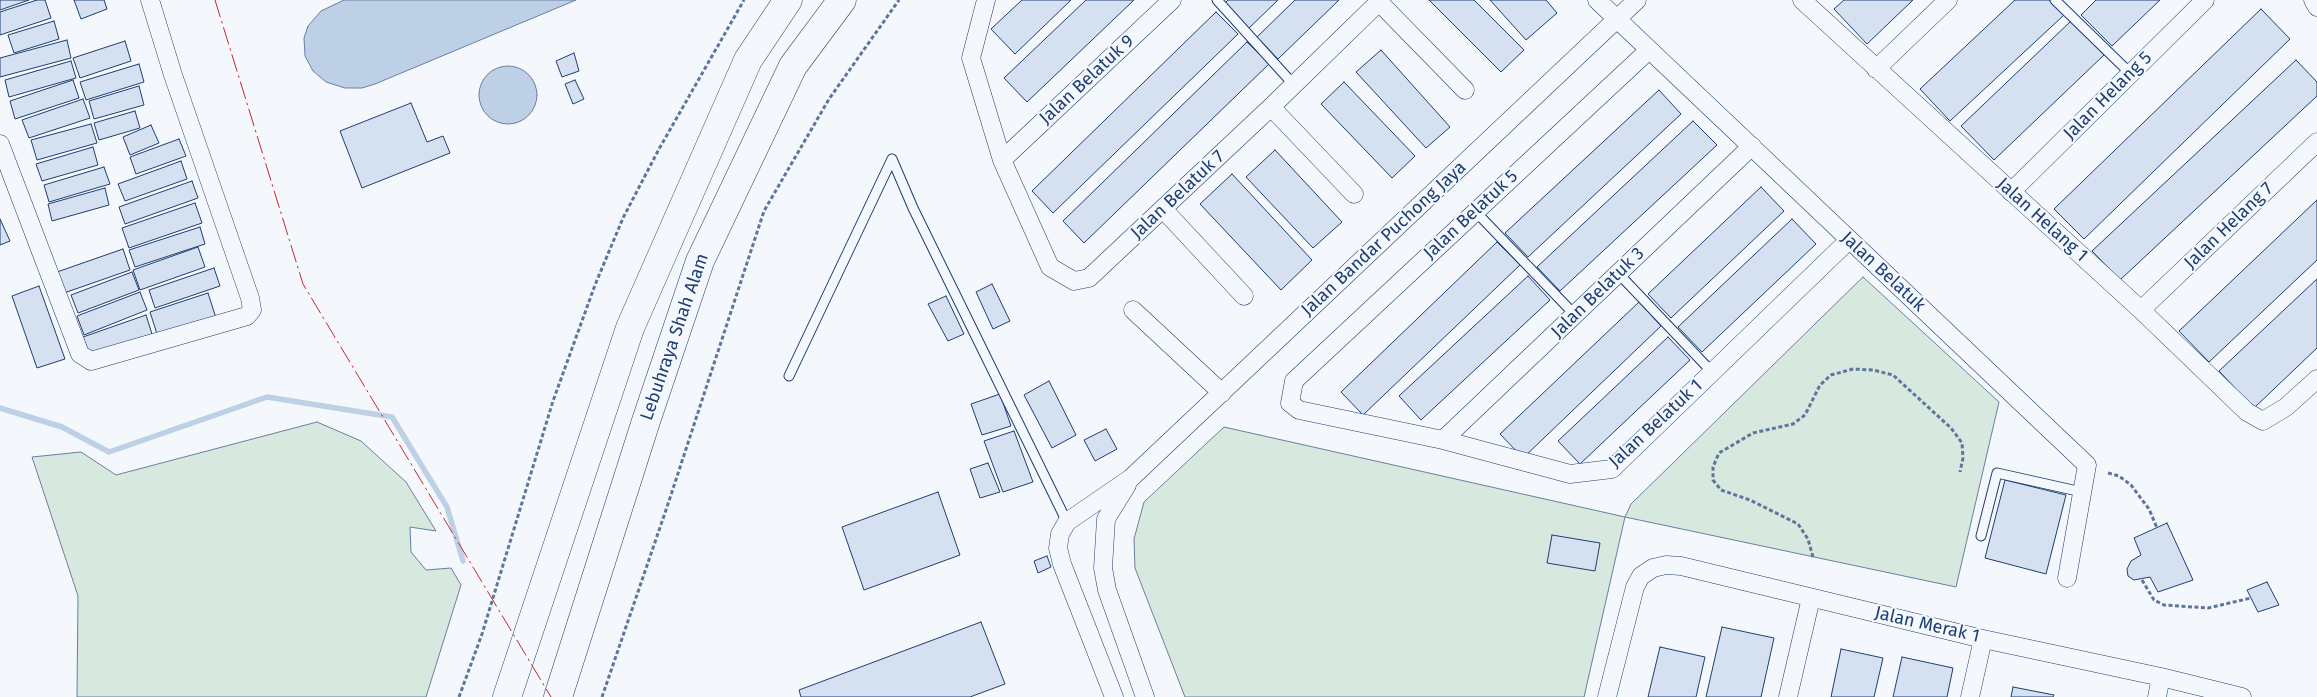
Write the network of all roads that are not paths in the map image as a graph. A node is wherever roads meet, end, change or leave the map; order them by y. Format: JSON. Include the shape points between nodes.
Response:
{"nodes":[{"id":1,"x":150,"y":0,"type":"edge"},
{"id":2,"x":788,"y":0,"type":"edge"},
{"id":3,"x":842,"y":0,"type":"edge"},
{"id":4,"x":986,"y":0,"type":"edge"},
{"id":5,"x":1172,"y":0,"type":"edge"},
{"id":6,"x":1217,"y":0,"type":"edge"},
{"id":7,"x":1597,"y":0,"type":"edge"},
{"id":8,"x":1637,"y":0,"type":"edge"},
{"id":9,"x":1802,"y":0,"type":"edge"},
{"id":10,"x":1948,"y":0,"type":"edge"},
{"id":11,"x":2055,"y":0,"type":"edge"},
{"id":12,"x":2205,"y":0,"type":"edge"},
{"id":13,"x":2313,"y":0,"type":"edge"},
{"id":14,"x":1380,"y":1,"type":"edge"},
{"id":15,"x":2317,"y":6,"type":"edge"},
{"id":16,"x":1617,"y":20,"type":"junction"},
{"id":17,"x":1649,"y":50,"type":"junction"},
{"id":18,"x":1876,"y":69,"type":"junction"},
{"id":19,"x":2131,"y":74,"type":"junction"},
{"id":20,"x":1294,"y":85,"type":"junction"},
{"id":21,"x":1465,"y":90,"type":"dead end"},
{"id":22,"x":1271,"y":108,"type":"junction"},
{"id":23,"x":2317,"y":142,"type":"edge"},
{"id":24,"x":0,"y":144,"type":"edge"},
{"id":25,"x":1752,"y":146,"type":"junction"},
{"id":26,"x":1002,"y":160,"type":"junction"},
{"id":27,"x":2011,"y":192,"type":"junction"},
{"id":28,"x":1354,"y":194,"type":"dead end"},
{"id":29,"x":1163,"y":209,"type":"junction"},
{"id":30,"x":1475,"y":212,"type":"junction"},
{"id":31,"x":1849,"y":240,"type":"junction"},
{"id":32,"x":1618,"y":273,"type":"junction"},
{"id":33,"x":1244,"y":296,"type":"dead end"},
{"id":34,"x":1133,"y":310,"type":"dead end"},
{"id":35,"x":2141,"y":310,"type":"junction"},
{"id":36,"x":1575,"y":314,"type":"junction"},
{"id":37,"x":1712,"y":372,"type":"junction"},
{"id":38,"x":789,"y":376,"type":"dead end"},
{"id":39,"x":2317,"y":379,"type":"edge"},
{"id":40,"x":1294,"y":381,"type":"joint"},
{"id":41,"x":1222,"y":393,"type":"junction"},
{"id":42,"x":1443,"y":440,"type":"junction"},
{"id":43,"x":1132,"y":478,"type":"junction"},
{"id":44,"x":2082,"y":492,"type":"junction"},
{"id":45,"x":1068,"y":522,"type":"junction"},
{"id":46,"x":1981,"y":536,"type":"dead end"},
{"id":47,"x":2068,"y":578,"type":"dead end"},
{"id":48,"x":1811,"y":598,"type":"junction"},
{"id":49,"x":1983,"y":639,"type":"junction"},
{"id":50,"x":2161,"y":677,"type":"junction"},
{"id":51,"x":507,"y":697,"type":"edge"},
{"id":52,"x":558,"y":697,"type":"edge"},
{"id":53,"x":1114,"y":697,"type":"edge"},
{"id":54,"x":1146,"y":697,"type":"edge"},
{"id":55,"x":1607,"y":697,"type":"edge"},
{"id":56,"x":1788,"y":697,"type":"edge"},
{"id":57,"x":1970,"y":697,"type":"edge"},
{"id":58,"x":2157,"y":697,"type":"edge"},
{"id":59,"x":2242,"y":697,"type":"edge"}],
"edges":[{"from":1,"to":24,"type":"street","via":[[250,298],[252,310],[247,316],[91,360],[80,354]]},
{"from":2,"to":51,"type":"highway","via":[[748,60],[630,328]]},
{"from":3,"to":52,"type":"highway","name":"Lebuhraya Shah Alam","via":[[793,66],[700,261]]},
{"from":4,"to":26,"type":"street","name":"Jalan Belatuk 7","via":[[971,58]]},
{"from":5,"to":26,"type":"street","name":"Jalan Belatuk 9"},
{"from":6,"to":20,"type":"lane"},
{"from":7,"to":16,"type":"street","name":"Jalan Belatuk"},
{"from":8,"to":16,"type":"street","name":"Jalan Bandar Puchong Jaya"},
{"from":9,"to":18,"type":"street","name":"Jalan Helang 1"},
{"from":10,"to":18,"type":"street"},
{"from":11,"to":19,"type":"lane"},
{"from":12,"to":19,"type":"street","name":"Jalan Helang 5"},
{"from":13,"to":15,"type":"street"},
{"from":14,"to":20,"type":"street","name":"Jalan Belatuk 7"},
{"from":14,"to":21,"type":"street"},
{"from":16,"to":17,"type":"street","name":"Jalan Belatuk"},
{"from":16,"to":41,"type":"street","name":"Jalan Bandar Puchong Jaya"},
{"from":17,"to":25,"type":"street","name":"Jalan Belatuk"},
{"from":17,"to":30,"type":"street","name":"Jalan Belatuk 5"},
{"from":18,"to":27,"type":"street","name":"Jalan Helang 1"},
{"from":19,"to":27,"type":"street","name":"Jalan Helang 5"},
{"from":20,"to":22,"type":"street","name":"Jalan Belatuk 7"},
{"from":22,"to":28,"type":"street"},
{"from":22,"to":29,"type":"street","name":"Jalan Belatuk 7"},
{"from":23,"to":35,"type":"street","name":"Jalan Helang 7"},
{"from":25,"to":31,"type":"street","name":"Jalan Belatuk"},
{"from":25,"to":32,"type":"street","name":"Jalan Belatuk 3"},
{"from":26,"to":29,"type":"street","name":"Jalan Belatuk 7","via":[[1050,267],[1074,281],[1089,278]]},
{"from":27,"to":35,"type":"street","name":"Jalan Helang 1"},
{"from":29,"to":33,"type":"street"},
{"from":30,"to":36,"type":"lane"},
{"from":30,"to":40,"type":"street","name":"Jalan Belatuk 5"},
{"from":31,"to":37,"type":"street","name":"Jalan Belatuk 1"},
{"from":31,"to":44,"type":"street","name":"Jalan Belatuk","via":[[2087,464]]},
{"from":32,"to":36,"type":"street","name":"Jalan Belatuk 3"},
{"from":32,"to":37,"type":"lane"},
{"from":34,"to":41,"type":"street"},
{"from":35,"to":39,"type":"street","name":"Jalan Helang 1","via":[[2248,412],[2263,421],[2286,407]]},
{"from":36,"to":42,"type":"street","name":"Jalan Belatuk 3"},
{"from":37,"to":42,"type":"street","name":"Jalan Belatuk 1","via":[[1612,469],[1570,474]]},
{"from":38,"to":45,"type":"lane","via":[[892,159]]},
{"from":40,"to":42,"type":"street","name":"Jalan Belatuk 1","via":[[1290,403],[1299,410]]},
{"from":41,"to":43,"type":"street","name":"Jalan Bandar Puchong Jaya"},
{"from":43,"to":45,"type":"street","name":"Jalan Bandar Puchong Jaya"},
{"from":43,"to":54,"type":"street","name":"Jalan Bandar Puchong Jaya","via":[[1106,519],[1103,568]]},
{"from":44,"to":46,"type":"lane","via":[[1997,473]]},
{"from":44,"to":47,"type":"street","name":"Jalan Belatuk"},
{"from":45,"to":53,"type":"street","via":[[1060,534],[1058,548],[1062,564]]},
{"from":48,"to":49,"type":"street","name":"Jalan Merak 1"},
{"from":48,"to":55,"type":"street","name":"Jalan Merak 1","via":[[1681,566],[1666,564],[1652,568],[1641,576],[1630,601]]},
{"from":48,"to":56,"type":"street"},
{"from":49,"to":50,"type":"street","name":"Jalan Merak 1"},
{"from":49,"to":57,"type":"street"},
{"from":50,"to":58,"type":"street"},
{"from":50,"to":59,"type":"street","name":"Jalan Merak 1"}]}
